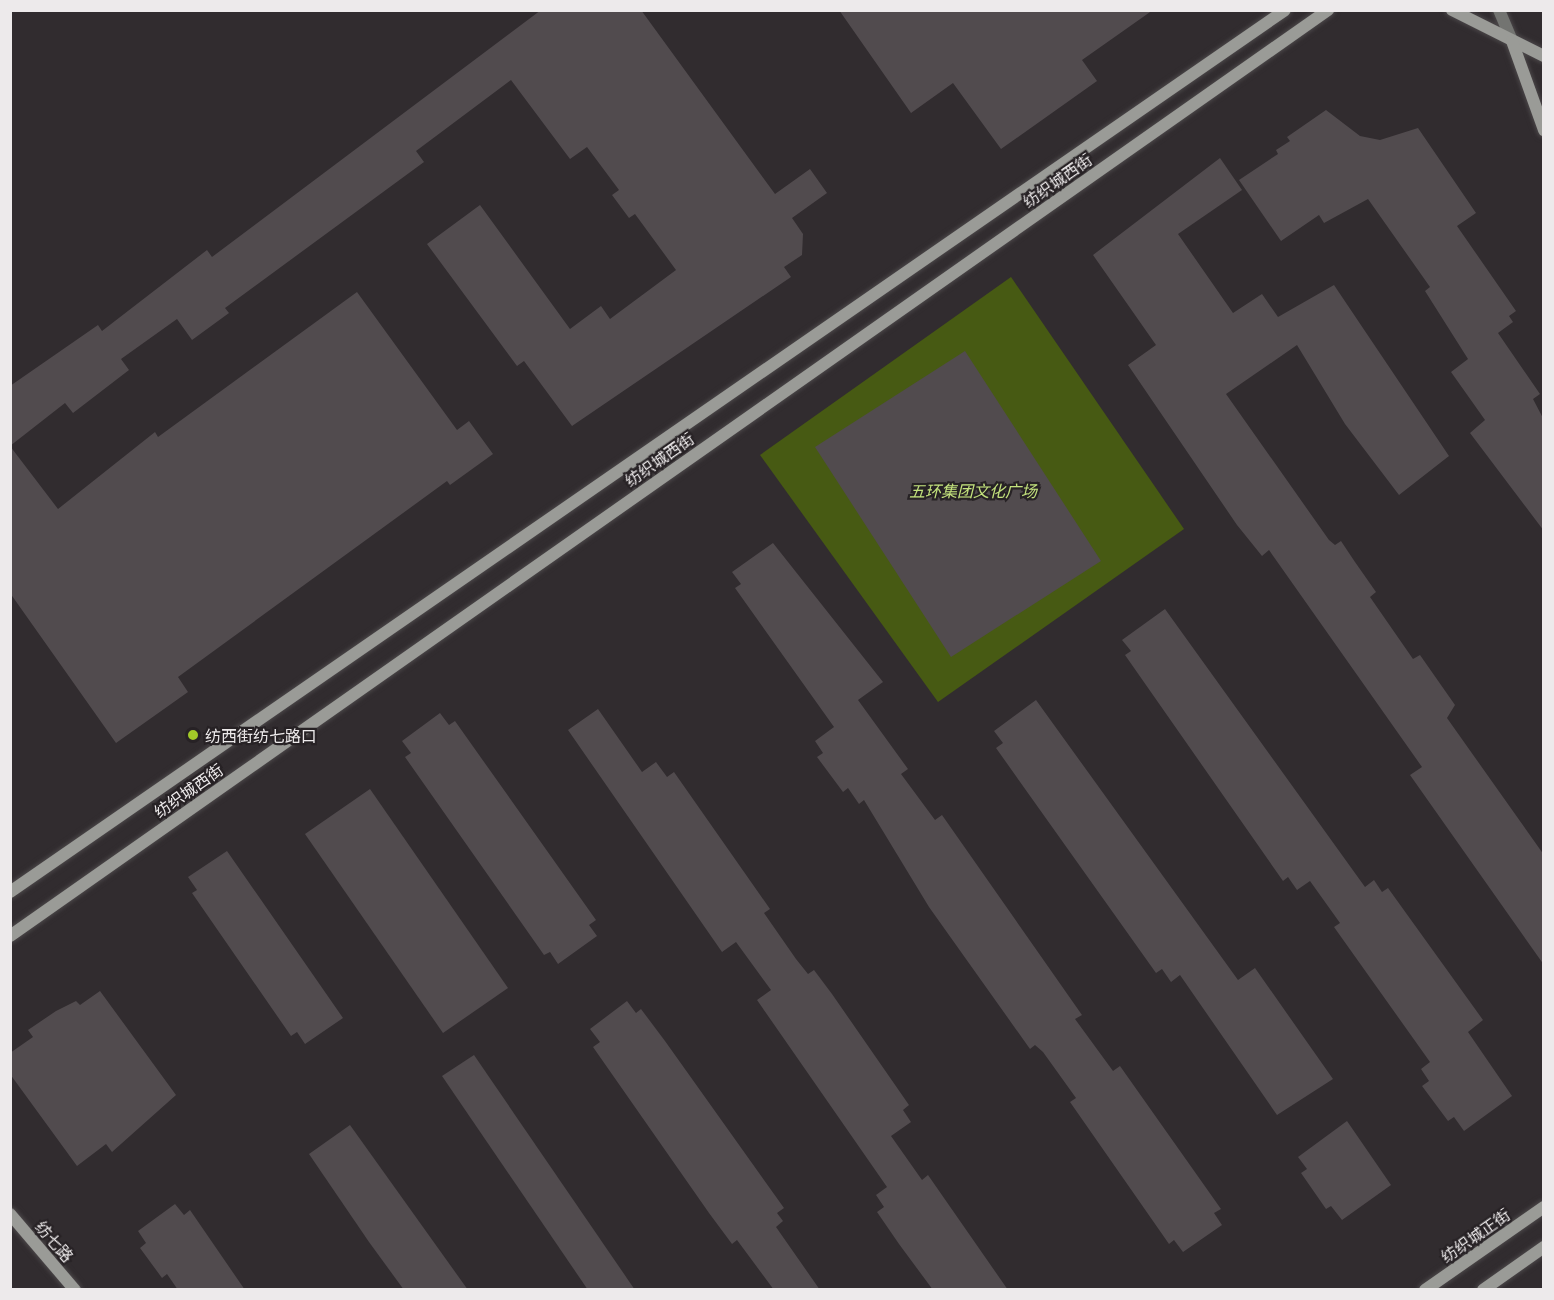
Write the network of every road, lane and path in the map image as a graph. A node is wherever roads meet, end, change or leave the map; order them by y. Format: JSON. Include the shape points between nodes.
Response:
{"nodes":[{"id":1,"x":1284,"y":10,"type":"edge"},
{"id":2,"x":1328,"y":10,"type":"edge"},
{"id":3,"x":1452,"y":10,"type":"edge"},
{"id":4,"x":1499,"y":10,"type":"edge"},
{"id":5,"x":1512,"y":41,"type":"junction"},
{"id":6,"x":1544,"y":56,"type":"edge"},
{"id":7,"x":1544,"y":130,"type":"edge"},
{"id":8,"x":10,"y":892,"type":"edge"},
{"id":9,"x":10,"y":936,"type":"edge"},
{"id":10,"x":1544,"y":1207,"type":"edge"},
{"id":11,"x":10,"y":1214,"type":"edge"},
{"id":12,"x":1544,"y":1246,"type":"edge"},
{"id":13,"x":75,"y":1290,"type":"edge"},
{"id":14,"x":1425,"y":1290,"type":"edge"},
{"id":15,"x":1483,"y":1290,"type":"edge"}],
"edges":[{"from":1,"to":8,"type":"street","name":"纺织城西街"},
{"from":2,"to":9,"type":"street","name":"纺织城西街"},
{"from":3,"to":5,"type":"street"},
{"from":4,"to":5,"type":"street"},
{"from":5,"to":6,"type":"street"},
{"from":5,"to":7,"type":"street"},
{"from":10,"to":14,"type":"street","name":"纺织城正街"},
{"from":11,"to":13,"type":"street","name":"纺七路"},
{"from":12,"to":15,"type":"street"}]}
